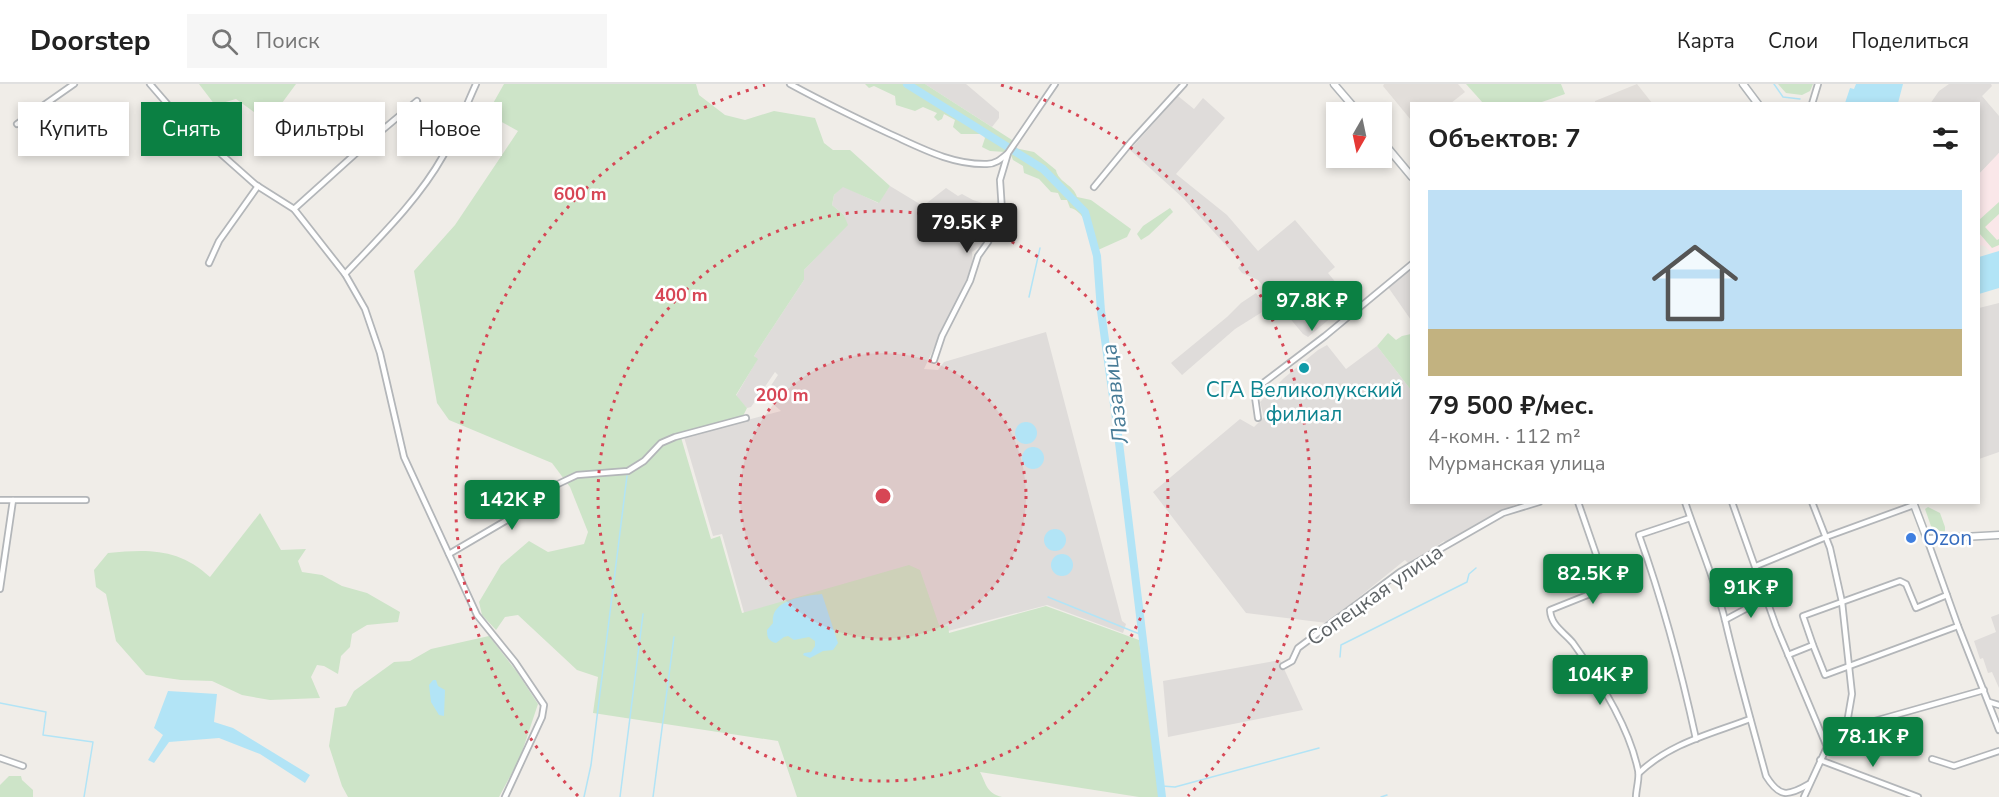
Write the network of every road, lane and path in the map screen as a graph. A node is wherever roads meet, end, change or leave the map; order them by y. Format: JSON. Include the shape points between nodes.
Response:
{"nodes":[{"id":1,"x":74,"y":84,"type":"edge"},
{"id":2,"x":150,"y":84,"type":"edge"},
{"id":3,"x":476,"y":84,"type":"edge"},
{"id":4,"x":790,"y":84,"type":"edge"},
{"id":5,"x":1055,"y":84,"type":"edge"},
{"id":6,"x":1184,"y":84,"type":"edge"},
{"id":7,"x":1334,"y":84,"type":"edge"},
{"id":8,"x":1743,"y":84,"type":"edge"},
{"id":9,"x":1818,"y":84,"type":"edge"},
{"id":10,"x":417,"y":101,"type":"dead end"},
{"id":11,"x":1349,"y":102,"type":"edge"},
{"id":12,"x":1756,"y":102,"type":"edge"},
{"id":13,"x":1813,"y":102,"type":"edge"},
{"id":14,"x":17,"y":124,"type":"dead end"},
{"id":15,"x":1008,"y":153,"type":"junction"},
{"id":16,"x":1392,"y":153,"type":"edge"},
{"id":17,"x":1410,"y":175,"type":"edge"},
{"id":18,"x":258,"y":186,"type":"junction"},
{"id":19,"x":1094,"y":187,"type":"dead end"},
{"id":20,"x":294,"y":209,"type":"junction"},
{"id":21,"x":209,"y":262,"type":"dead end"},
{"id":22,"x":1410,"y":266,"type":"edge"},
{"id":23,"x":345,"y":274,"type":"junction"},
{"id":24,"x":934,"y":360,"type":"dead end"},
{"id":25,"x":746,"y":418,"type":"dead end"},
{"id":26,"x":1258,"y":418,"type":"dead end"},
{"id":27,"x":0,"y":500,"type":"edge"},
{"id":28,"x":13,"y":500,"type":"junction"},
{"id":29,"x":86,"y":500,"type":"dead end"},
{"id":30,"x":1532,"y":504,"type":"edge"},
{"id":31,"x":1579,"y":504,"type":"edge"},
{"id":32,"x":1686,"y":504,"type":"edge"},
{"id":33,"x":1733,"y":504,"type":"edge"},
{"id":34,"x":1813,"y":504,"type":"edge"},
{"id":35,"x":1913,"y":504,"type":"edge"},
{"id":36,"x":1690,"y":518,"type":"junction"},
{"id":37,"x":1999,"y":535,"type":"edge"},
{"id":38,"x":1826,"y":537,"type":"junction"},
{"id":39,"x":1927,"y":539,"type":"junction"},
{"id":40,"x":449,"y":554,"type":"junction"},
{"id":41,"x":1756,"y":566,"type":"junction"},
{"id":42,"x":0,"y":590,"type":"edge"},
{"id":43,"x":1947,"y":595,"type":"junction"},
{"id":44,"x":1766,"y":598,"type":"junction"},
{"id":45,"x":1842,"y":602,"type":"junction"},
{"id":46,"x":1725,"y":620,"type":"junction"},
{"id":47,"x":1958,"y":626,"type":"junction"},
{"id":48,"x":1813,"y":645,"type":"junction"},
{"id":49,"x":1788,"y":655,"type":"junction"},
{"id":50,"x":1283,"y":666,"type":"dead end"},
{"id":51,"x":1850,"y":666,"type":"junction"},
{"id":52,"x":1984,"y":690,"type":"junction"},
{"id":53,"x":1989,"y":702,"type":"junction"},
{"id":54,"x":1999,"y":705,"type":"edge"},
{"id":55,"x":1750,"y":719,"type":"junction"},
{"id":56,"x":1846,"y":729,"type":"junction"},
{"id":57,"x":1999,"y":730,"type":"edge"},
{"id":58,"x":1696,"y":740,"type":"junction"},
{"id":59,"x":1828,"y":745,"type":"junction"},
{"id":60,"x":1999,"y":751,"type":"edge"},
{"id":61,"x":0,"y":758,"type":"edge"},
{"id":62,"x":1932,"y":759,"type":"dead end"},
{"id":63,"x":1820,"y":760,"type":"junction"},
{"id":64,"x":23,"y":766,"type":"dead end"},
{"id":65,"x":1639,"y":773,"type":"junction"},
{"id":66,"x":1809,"y":784,"type":"junction"},
{"id":67,"x":505,"y":797,"type":"edge"},
{"id":68,"x":1636,"y":797,"type":"edge"},
{"id":69,"x":1804,"y":797,"type":"edge"},
{"id":70,"x":1918,"y":797,"type":"edge"}],
"edges":[{"from":1,"to":14,"type":"street"},
{"from":2,"to":18,"type":"street","via":[[176,114]]},
{"from":3,"to":23,"type":"street","via":[[432,173]]},
{"from":4,"to":15,"type":"street","via":[[832,107],[957,161],[987,164],[998,162]]},
{"from":5,"to":15,"type":"street"},
{"from":6,"to":19,"type":"street"},
{"from":7,"to":11,"type":"main road"},
{"from":8,"to":12,"type":"main road"},
{"from":9,"to":13,"type":"street"},
{"from":10,"to":20,"type":"street"},
{"from":15,"to":24,"type":"street","via":[[1000,180],[1000,219],[978,256]]},
{"from":16,"to":17,"type":"main road"},
{"from":18,"to":20,"type":"street"},
{"from":18,"to":21,"type":"street"},
{"from":20,"to":23,"type":"street"},
{"from":22,"to":26,"type":"street","via":[[1254,390]]},
{"from":23,"to":40,"type":"street","via":[[365,309],[380,353],[404,458]]},
{"from":25,"to":40,"type":"street","via":[[661,442],[644,461],[628,471],[577,475]]},
{"from":27,"to":28,"type":"street"},
{"from":28,"to":29,"type":"street"},
{"from":28,"to":42,"type":"street"},
{"from":30,"to":50,"type":"street","name":"Сопецкая улица","via":[[1503,513],[1400,572],[1298,648],[1292,661]]},
{"from":31,"to":65,"type":"street","via":[[1605,580],[1600,590],[1550,610],[1551,619],[1573,644],[1610,701]]},
{"from":32,"to":36,"type":"street"},
{"from":33,"to":41,"type":"street"},
{"from":34,"to":38,"type":"street"},
{"from":35,"to":38,"type":"street"},
{"from":35,"to":39,"type":"main road"},
{"from":36,"to":46,"type":"street"},
{"from":36,"to":58,"type":"street","via":[[1639,535],[1684,684]]},
{"from":37,"to":39,"type":"main road"},
{"from":38,"to":41,"type":"street"},
{"from":38,"to":45,"type":"street"},
{"from":39,"to":43,"type":"street"},
{"from":40,"to":67,"type":"street","via":[[477,615],[544,705]]},
{"from":41,"to":44,"type":"street"},
{"from":43,"to":45,"type":"street","via":[[1916,608],[1906,584],[1900,581]]},
{"from":43,"to":47,"type":"street"},
{"from":44,"to":46,"type":"street"},
{"from":44,"to":49,"type":"street"},
{"from":45,"to":48,"type":"street","via":[[1803,616]]},
{"from":45,"to":51,"type":"street"},
{"from":46,"to":55,"type":"street"},
{"from":47,"to":51,"type":"street"},
{"from":47,"to":52,"type":"street"},
{"from":48,"to":49,"type":"street"},
{"from":48,"to":51,"type":"street","via":[[1825,675]]},
{"from":49,"to":59,"type":"street"},
{"from":51,"to":56,"type":"street","via":[[1852,694]]},
{"from":52,"to":53,"type":"street"},
{"from":52,"to":56,"type":"street"},
{"from":53,"to":54,"type":"street"},
{"from":53,"to":57,"type":"street"},
{"from":55,"to":58,"type":"street"},
{"from":55,"to":66,"type":"street","via":[[1773,790],[1793,794]]},
{"from":56,"to":59,"type":"street"},
{"from":58,"to":65,"type":"street","via":[[1653,759]]},
{"from":59,"to":63,"type":"street"},
{"from":60,"to":62,"type":"street","via":[[1954,766]]},
{"from":61,"to":64,"type":"street"},
{"from":63,"to":66,"type":"street"},
{"from":63,"to":70,"type":"street"},
{"from":65,"to":68,"type":"street"},
{"from":66,"to":69,"type":"street"}]}
